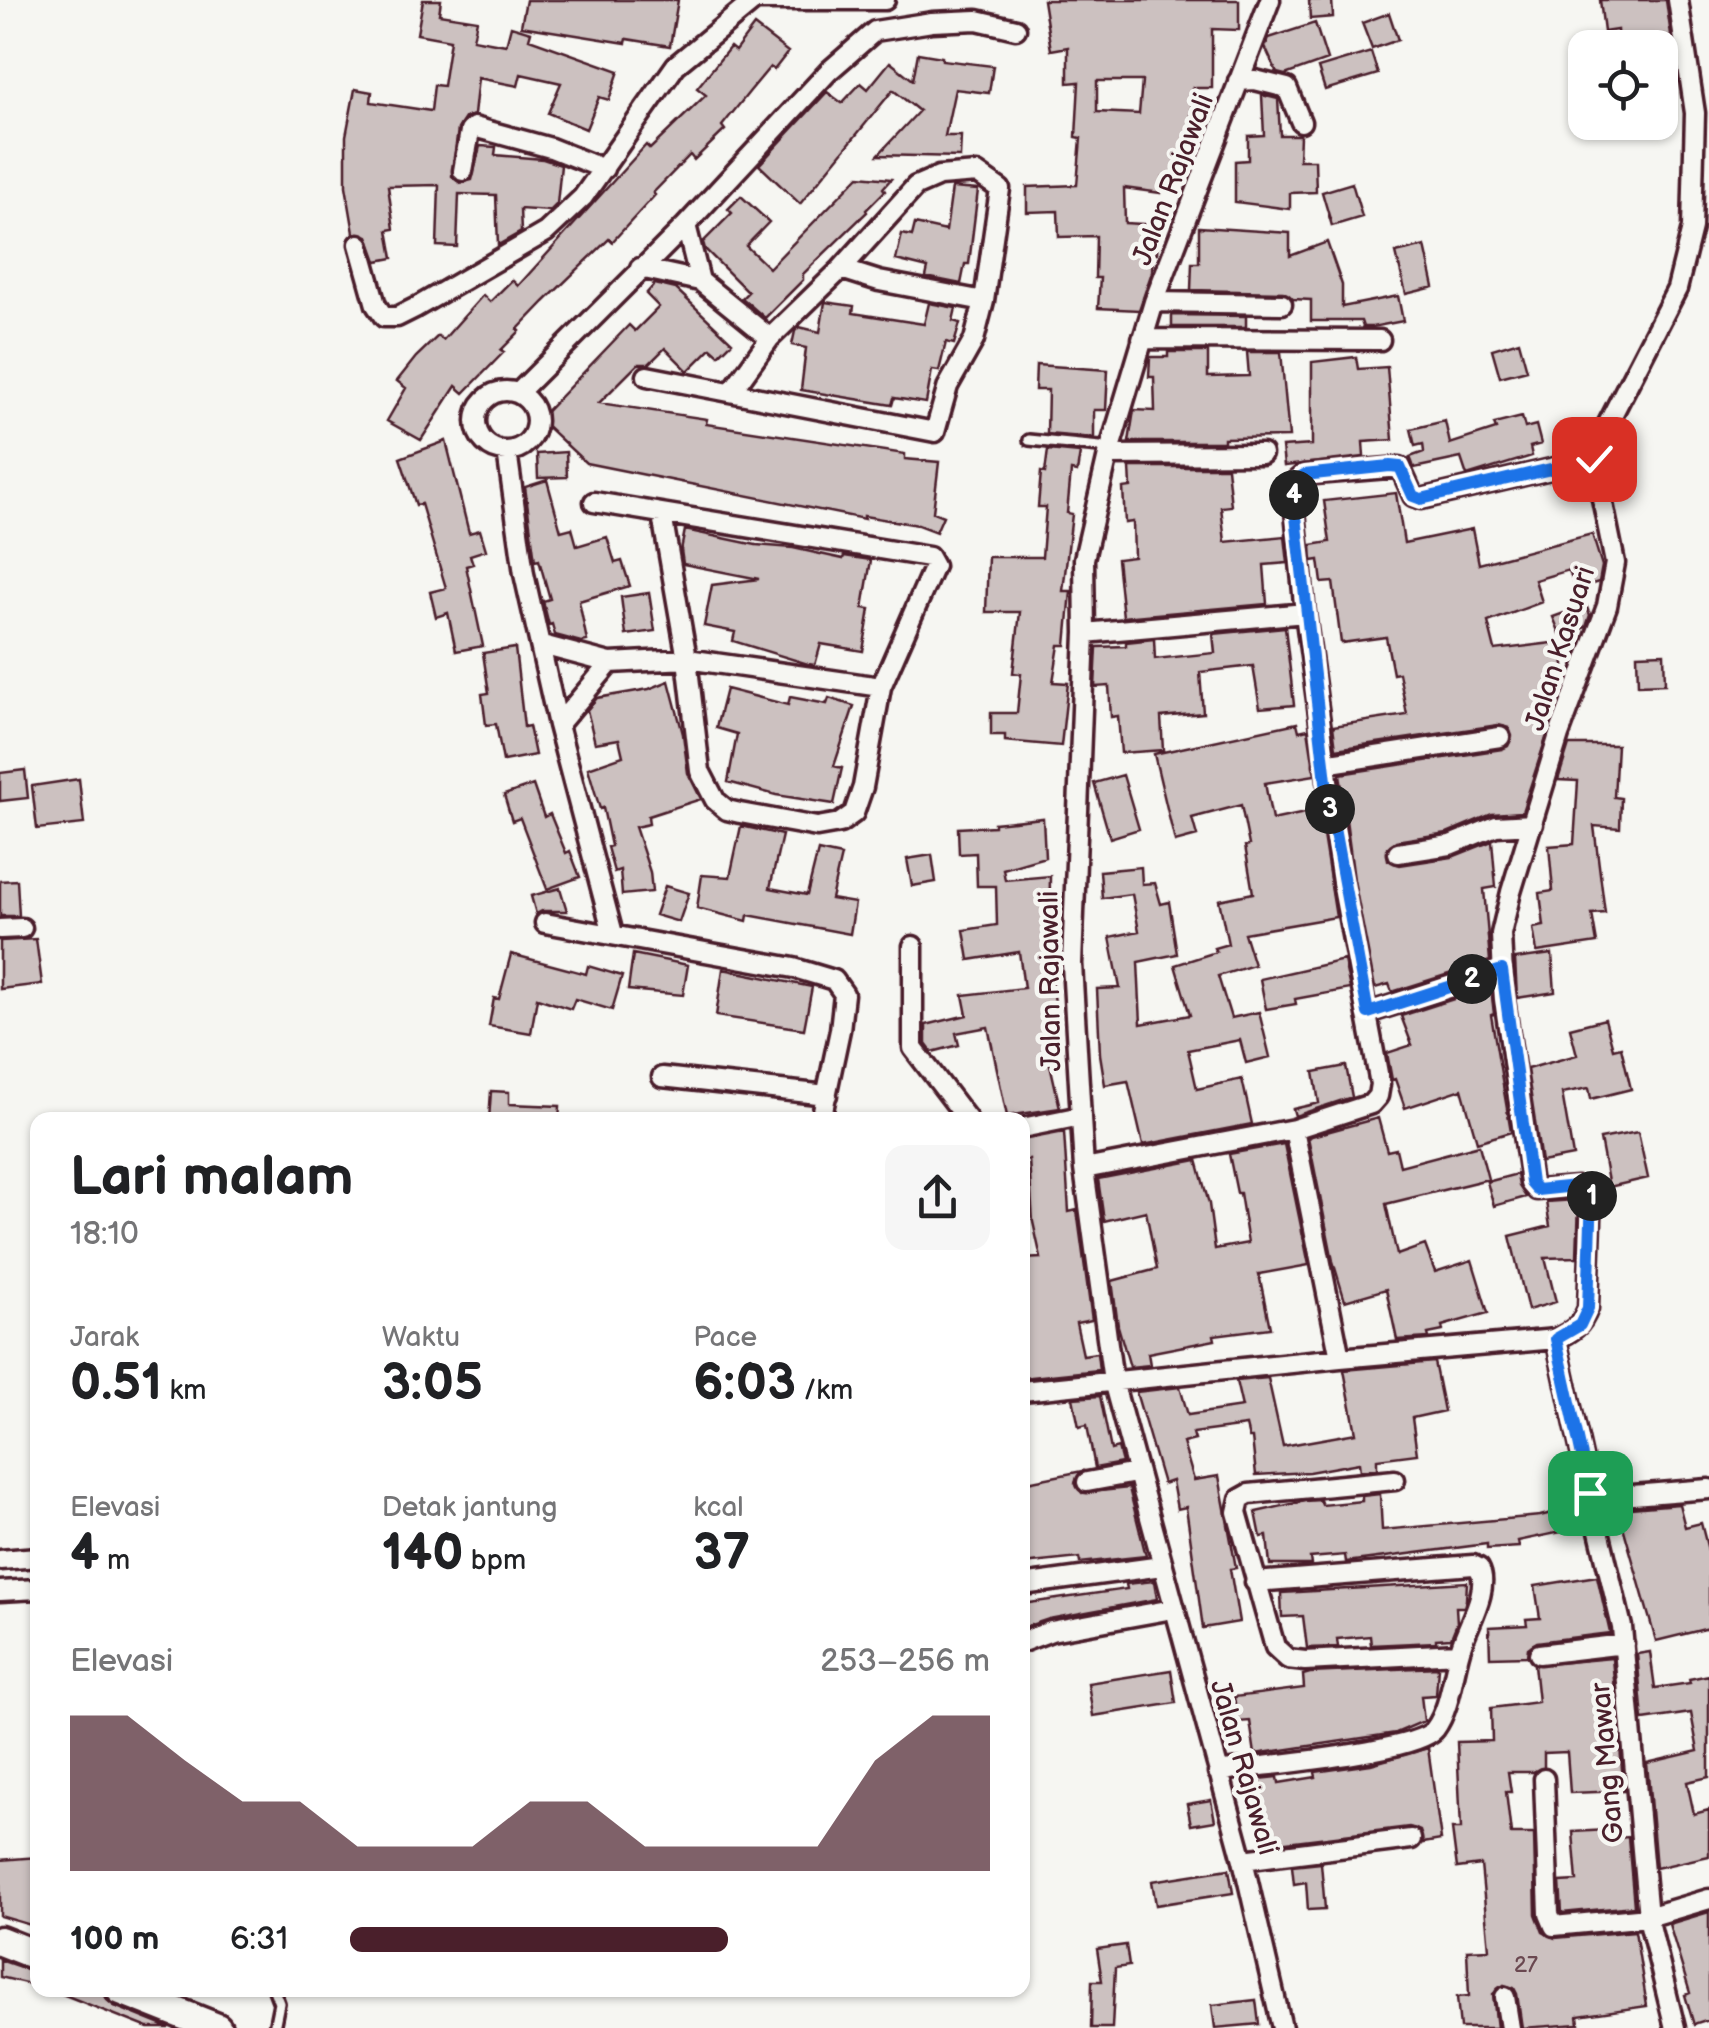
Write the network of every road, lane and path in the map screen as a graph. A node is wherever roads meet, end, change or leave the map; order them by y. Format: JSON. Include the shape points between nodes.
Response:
{"nodes":[{"id":1,"x":757,"y":0,"type":"edge"},
{"id":2,"x":885,"y":0,"type":"edge"},
{"id":3,"x":1270,"y":0,"type":"edge"},
{"id":4,"x":1678,"y":0,"type":"edge"},
{"id":5,"x":1016,"y":29,"type":"dead end"},
{"id":6,"x":1238,"y":82,"type":"junction"},
{"id":7,"x":1301,"y":122,"type":"dead end"},
{"id":8,"x":604,"y":169,"type":"junction"},
{"id":9,"x":463,"y":171,"type":"dead end"},
{"id":10,"x":686,"y":225,"type":"junction"},
{"id":11,"x":359,"y":244,"type":"dead end"},
{"id":12,"x":640,"y":268,"type":"junction"},
{"id":13,"x":840,"y":269,"type":"junction"},
{"id":14,"x":700,"y":281,"type":"junction"},
{"id":15,"x":984,"y":301,"type":"junction"},
{"id":16,"x":1154,"y":302,"type":"junction"},
{"id":17,"x":1282,"y":304,"type":"dead end"},
{"id":18,"x":770,"y":338,"type":"junction"},
{"id":19,"x":1142,"y":340,"type":"junction"},
{"id":20,"x":1380,"y":340,"type":"dead end"},
{"id":21,"x":646,"y":376,"type":"dead end"},
{"id":22,"x":732,"y":390,"type":"junction"},
{"id":23,"x":518,"y":393,"type":"junction"},
{"id":24,"x":1029,"y":440,"type":"dead end"},
{"id":25,"x":507,"y":451,"type":"junction"},
{"id":26,"x":1109,"y":452,"type":"junction"},
{"id":27,"x":1262,"y":454,"type":"dead end"},
{"id":28,"x":1594,"y":459,"type":"junction"},
{"id":29,"x":594,"y":502,"type":"dead end"},
{"id":30,"x":662,"y":515,"type":"junction"},
{"id":31,"x":1305,"y":614,"type":"junction"},
{"id":32,"x":1085,"y":633,"type":"junction"},
{"id":33,"x":542,"y":645,"type":"junction"},
{"id":34,"x":688,"y":659,"type":"junction"},
{"id":35,"x":610,"y":663,"type":"junction"},
{"id":36,"x":880,"y":687,"type":"junction"},
{"id":37,"x":558,"y":725,"type":"junction"},
{"id":38,"x":1500,"y":738,"type":"dead end"},
{"id":39,"x":1324,"y":764,"type":"junction"},
{"id":40,"x":1533,"y":824,"type":"junction"},
{"id":41,"x":1398,"y":853,"type":"dead end"},
{"id":42,"x":545,"y":924,"type":"dead end"},
{"id":43,"x":22,"y":928,"type":"dead end"},
{"id":44,"x":0,"y":929,"type":"edge"},
{"id":45,"x":613,"y":934,"type":"junction"},
{"id":46,"x":912,"y":946,"type":"dead end"},
{"id":47,"x":1502,"y":970,"type":"junction"},
{"id":48,"x":1368,"y":1013,"type":"junction"},
{"id":49,"x":662,"y":1078,"type":"dead end"},
{"id":50,"x":826,"y":1094,"type":"junction"},
{"id":51,"x":823,"y":1112,"type":"edge"},
{"id":52,"x":962,"y":1112,"type":"edge"},
{"id":53,"x":1081,"y":1116,"type":"junction"},
{"id":54,"x":1030,"y":1126,"type":"edge"},
{"id":55,"x":1294,"y":1129,"type":"junction"},
{"id":56,"x":1084,"y":1169,"type":"junction"},
{"id":57,"x":1556,"y":1339,"type":"junction"},
{"id":58,"x":1340,"y":1358,"type":"junction"},
{"id":59,"x":1113,"y":1382,"type":"junction"},
{"id":60,"x":1030,"y":1390,"type":"edge"},
{"id":61,"x":1136,"y":1473,"type":"junction"},
{"id":62,"x":1395,"y":1480,"type":"dead end"},
{"id":63,"x":1087,"y":1482,"type":"dead end"},
{"id":64,"x":1708,"y":1491,"type":"edge"},
{"id":65,"x":1590,"y":1493,"type":"junction"},
{"id":66,"x":30,"y":1558,"type":"edge"},
{"id":67,"x":0,"y":1560,"type":"edge"},
{"id":68,"x":1162,"y":1566,"type":"junction"},
{"id":69,"x":1255,"y":1582,"type":"junction"},
{"id":70,"x":1030,"y":1584,"type":"edge"},
{"id":71,"x":30,"y":1590,"type":"edge"},
{"id":72,"x":0,"y":1591,"type":"edge"},
{"id":73,"x":1173,"y":1610,"type":"junction"},
{"id":74,"x":1030,"y":1639,"type":"edge"},
{"id":75,"x":1624,"y":1644,"type":"junction"},
{"id":76,"x":1458,"y":1653,"type":"junction"},
{"id":77,"x":1539,"y":1654,"type":"dead end"},
{"id":78,"x":1218,"y":1772,"type":"junction"},
{"id":79,"x":1544,"y":1778,"type":"dead end"},
{"id":80,"x":1411,"y":1839,"type":"dead end"},
{"id":81,"x":1243,"y":1860,"type":"junction"},
{"id":82,"x":1709,"y":1899,"type":"edge"},
{"id":83,"x":1648,"y":1917,"type":"junction"},
{"id":84,"x":0,"y":1941,"type":"edge"},
{"id":85,"x":30,"y":1953,"type":"edge"},
{"id":86,"x":138,"y":1997,"type":"edge"},
{"id":87,"x":276,"y":1997,"type":"edge"},
{"id":88,"x":1505,"y":1997,"type":"dead end"},
{"id":89,"x":217,"y":2028,"type":"edge"},
{"id":90,"x":274,"y":2028,"type":"edge"},
{"id":91,"x":1282,"y":2028,"type":"edge"},
{"id":92,"x":1510,"y":2028,"type":"edge"},
{"id":93,"x":1675,"y":2028,"type":"edge"}],
"edges":[{"from":1,"to":2,"type":"street"},
{"from":1,"to":8,"type":"street","via":[[676,65]]},
{"from":3,"to":6,"type":"street","name":"Jalan Rajawali"},
{"from":4,"to":28,"type":"street","via":[[1695,113],[1692,228],[1678,289]]},
{"from":5,"to":10,"type":"street","via":[[977,20],[874,31]]},
{"from":6,"to":7,"type":"street","via":[[1287,88]]},
{"from":6,"to":16,"type":"street","name":"Jalan Rajawali"},
{"from":8,"to":9,"type":"street","via":[[474,127]]},
{"from":8,"to":11,"type":"street","via":[[536,239],[396,316],[384,317],[376,305]]},
{"from":10,"to":12,"type":"street"},
{"from":10,"to":14,"type":"street"},
{"from":12,"to":14,"type":"street"},
{"from":12,"to":23,"type":"street"},
{"from":13,"to":15,"type":"street"},
{"from":13,"to":15,"type":"street","via":[[916,186],[939,176],[977,174],[1000,189]]},
{"from":13,"to":18,"type":"street"},
{"from":14,"to":18,"type":"street"},
{"from":15,"to":22,"type":"street","via":[[935,432]]},
{"from":16,"to":17,"type":"street"},
{"from":16,"to":19,"type":"street","name":"Jalan Rajawali"},
{"from":18,"to":22,"type":"street"},
{"from":19,"to":20,"type":"street"},
{"from":19,"to":26,"type":"street","name":"Jalan Rajawali"},
{"from":21,"to":22,"type":"street"},
{"from":23,"to":25,"type":"street","via":[[532,404],[536,420],[532,436]]},
{"from":23,"to":25,"type":"street","via":[[501,390],[476,412],[476,430],[486,444]]},
{"from":24,"to":26,"type":"lane"},
{"from":25,"to":33,"type":"street","via":[[524,574]]},
{"from":26,"to":27,"type":"street"},
{"from":26,"to":32,"type":"street","name":"Jalan Rajawali","via":[[1084,558]]},
{"from":28,"to":31,"type":"street","via":[[1421,499],[1413,496],[1400,467],[1304,475],[1293,490]]},
{"from":28,"to":40,"type":"street","name":"Jalan Kasuari","via":[[1615,563],[1607,606]]},
{"from":29,"to":30,"type":"street"},
{"from":30,"to":34,"type":"street"},
{"from":30,"to":36,"type":"street","via":[[930,557],[934,566]]},
{"from":31,"to":32,"type":"street"},
{"from":31,"to":39,"type":"street"},
{"from":32,"to":53,"type":"street","name":"Jalan Rajawali","via":[[1072,964]]},
{"from":33,"to":35,"type":"street"},
{"from":33,"to":37,"type":"street"},
{"from":34,"to":35,"type":"street"},
{"from":34,"to":36,"type":"street"},
{"from":34,"to":36,"type":"street","via":[[700,771],[715,800],[727,810],[817,827],[854,813]]},
{"from":35,"to":37,"type":"street"},
{"from":37,"to":45,"type":"street"},
{"from":38,"to":39,"type":"street"},
{"from":39,"to":48,"type":"street"},
{"from":40,"to":41,"type":"street","via":[[1496,826],[1450,845]]},
{"from":40,"to":47,"type":"street","name":"Jalan Kasuari","via":[[1501,934]]},
{"from":42,"to":45,"type":"street"},
{"from":43,"to":44,"type":"street"},
{"from":45,"to":50,"type":"street","via":[[834,980],[844,994]]},
{"from":46,"to":52,"type":"street","via":[[913,1048]]},
{"from":47,"to":48,"type":"street"},
{"from":47,"to":57,"type":"street","name":"Jalan Kasuari","via":[[1531,1183],[1537,1190],[1576,1186],[1592,1193],[1588,1308],[1580,1325]]},
{"from":48,"to":55,"type":"street","via":[[1378,1096],[1360,1109]]},
{"from":49,"to":50,"type":"street"},
{"from":50,"to":51,"type":"street"},
{"from":53,"to":54,"type":"street"},
{"from":53,"to":56,"type":"street","name":"Jalan Rajawali"},
{"from":55,"to":56,"type":"street"},
{"from":55,"to":58,"type":"street"},
{"from":56,"to":59,"type":"street","name":"Jalan Rajawali"},
{"from":57,"to":58,"type":"street"},
{"from":57,"to":65,"type":"street","name":"Gang Mawar"},
{"from":58,"to":59,"type":"street"},
{"from":59,"to":60,"type":"street"},
{"from":59,"to":61,"type":"street","name":"Jalan Rajawali"},
{"from":61,"to":63,"type":"street"},
{"from":61,"to":68,"type":"street","name":"Jalan Rajawali"},
{"from":62,"to":69,"type":"street","via":[[1240,1499],[1236,1512]]},
{"from":64,"to":65,"type":"street"},
{"from":65,"to":75,"type":"street","name":"Gang Mawar"},
{"from":66,"to":67,"type":"street"},
{"from":68,"to":70,"type":"street"},
{"from":68,"to":73,"type":"street","name":"Jalan Rajawali"},
{"from":69,"to":76,"type":"street","via":[[1275,1647],[1288,1659]]},
{"from":69,"to":76,"type":"street","via":[[1473,1565],[1484,1580]]},
{"from":71,"to":72,"type":"street"},
{"from":73,"to":74,"type":"street"},
{"from":73,"to":78,"type":"street","name":"Jalan Rajawali"},
{"from":75,"to":77,"type":"street"},
{"from":75,"to":83,"type":"street","name":"Gang Mawar"},
{"from":76,"to":78,"type":"street","via":[[1441,1719],[1426,1738]]},
{"from":78,"to":81,"type":"street","name":"Jalan Rajawali"},
{"from":79,"to":83,"type":"street","via":[[1554,1926]]},
{"from":80,"to":81,"type":"street"},
{"from":81,"to":91,"type":"street","name":"Jalan Rajawali"},
{"from":82,"to":83,"type":"street"},
{"from":83,"to":93,"type":"street","name":"Gang Mawar"},
{"from":84,"to":85,"type":"main road"},
{"from":86,"to":89,"type":"main road"},
{"from":87,"to":90,"type":"lane"},
{"from":88,"to":92,"type":"street"}]}
